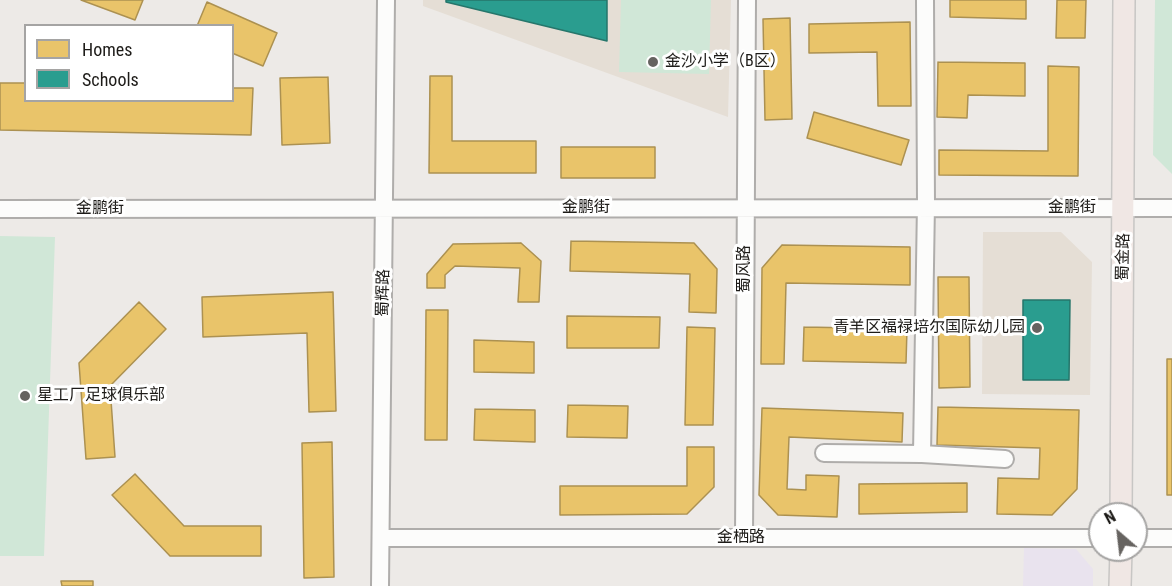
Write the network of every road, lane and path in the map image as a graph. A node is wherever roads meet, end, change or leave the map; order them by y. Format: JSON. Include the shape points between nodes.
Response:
{"nodes":[{"id":1,"x":386,"y":0,"type":"edge"},
{"id":2,"x":747,"y":0,"type":"edge"},
{"id":3,"x":925,"y":0,"type":"edge"},
{"id":4,"x":1124,"y":0,"type":"edge"},
{"id":5,"x":384,"y":208,"type":"junction"},
{"id":6,"x":746,"y":208,"type":"junction"},
{"id":7,"x":926,"y":208,"type":"junction"},
{"id":8,"x":1124,"y":208,"type":"junction"},
{"id":9,"x":1172,"y":208,"type":"edge"},
{"id":10,"x":0,"y":209,"type":"edge"},
{"id":11,"x":824,"y":453,"type":"dead end"},
{"id":12,"x":922,"y":454,"type":"junction"},
{"id":13,"x":1005,"y":459,"type":"dead end"},
{"id":14,"x":1121,"y":502,"type":"edge"},
{"id":15,"x":381,"y":538,"type":"junction"},
{"id":16,"x":744,"y":538,"type":"junction"},
{"id":17,"x":1088,"y":538,"type":"edge"},
{"id":18,"x":1148,"y":538,"type":"edge"},
{"id":19,"x":1172,"y":538,"type":"edge"},
{"id":20,"x":1121,"y":562,"type":"edge"},
{"id":21,"x":380,"y":586,"type":"edge"},
{"id":22,"x":1120,"y":586,"type":"edge"}],
"edges":[{"from":1,"to":5,"type":"street","name":"蜀辉路"},
{"from":2,"to":6,"type":"street","name":"蜀风路"},
{"from":3,"to":7,"type":"street"},
{"from":4,"to":8,"type":"main road","name":"蜀金路"},
{"from":5,"to":6,"type":"street","name":"金鹏街"},
{"from":5,"to":10,"type":"street","name":"金鹏街"},
{"from":5,"to":15,"type":"street","name":"蜀辉路"},
{"from":6,"to":7,"type":"street","name":"金鹏街"},
{"from":6,"to":16,"type":"street","name":"蜀风路"},
{"from":7,"to":8,"type":"street","name":"金鹏街"},
{"from":7,"to":12,"type":"street"},
{"from":8,"to":9,"type":"street","name":"金鹏街"},
{"from":8,"to":14,"type":"main road","name":"蜀金路"},
{"from":11,"to":12,"type":"street"},
{"from":12,"to":13,"type":"street"},
{"from":15,"to":16,"type":"street","name":"金栖路"},
{"from":15,"to":21,"type":"street","name":"蜀辉路"},
{"from":16,"to":17,"type":"street","name":"金栖路"},
{"from":18,"to":19,"type":"street"},
{"from":20,"to":22,"type":"main road"}]}
